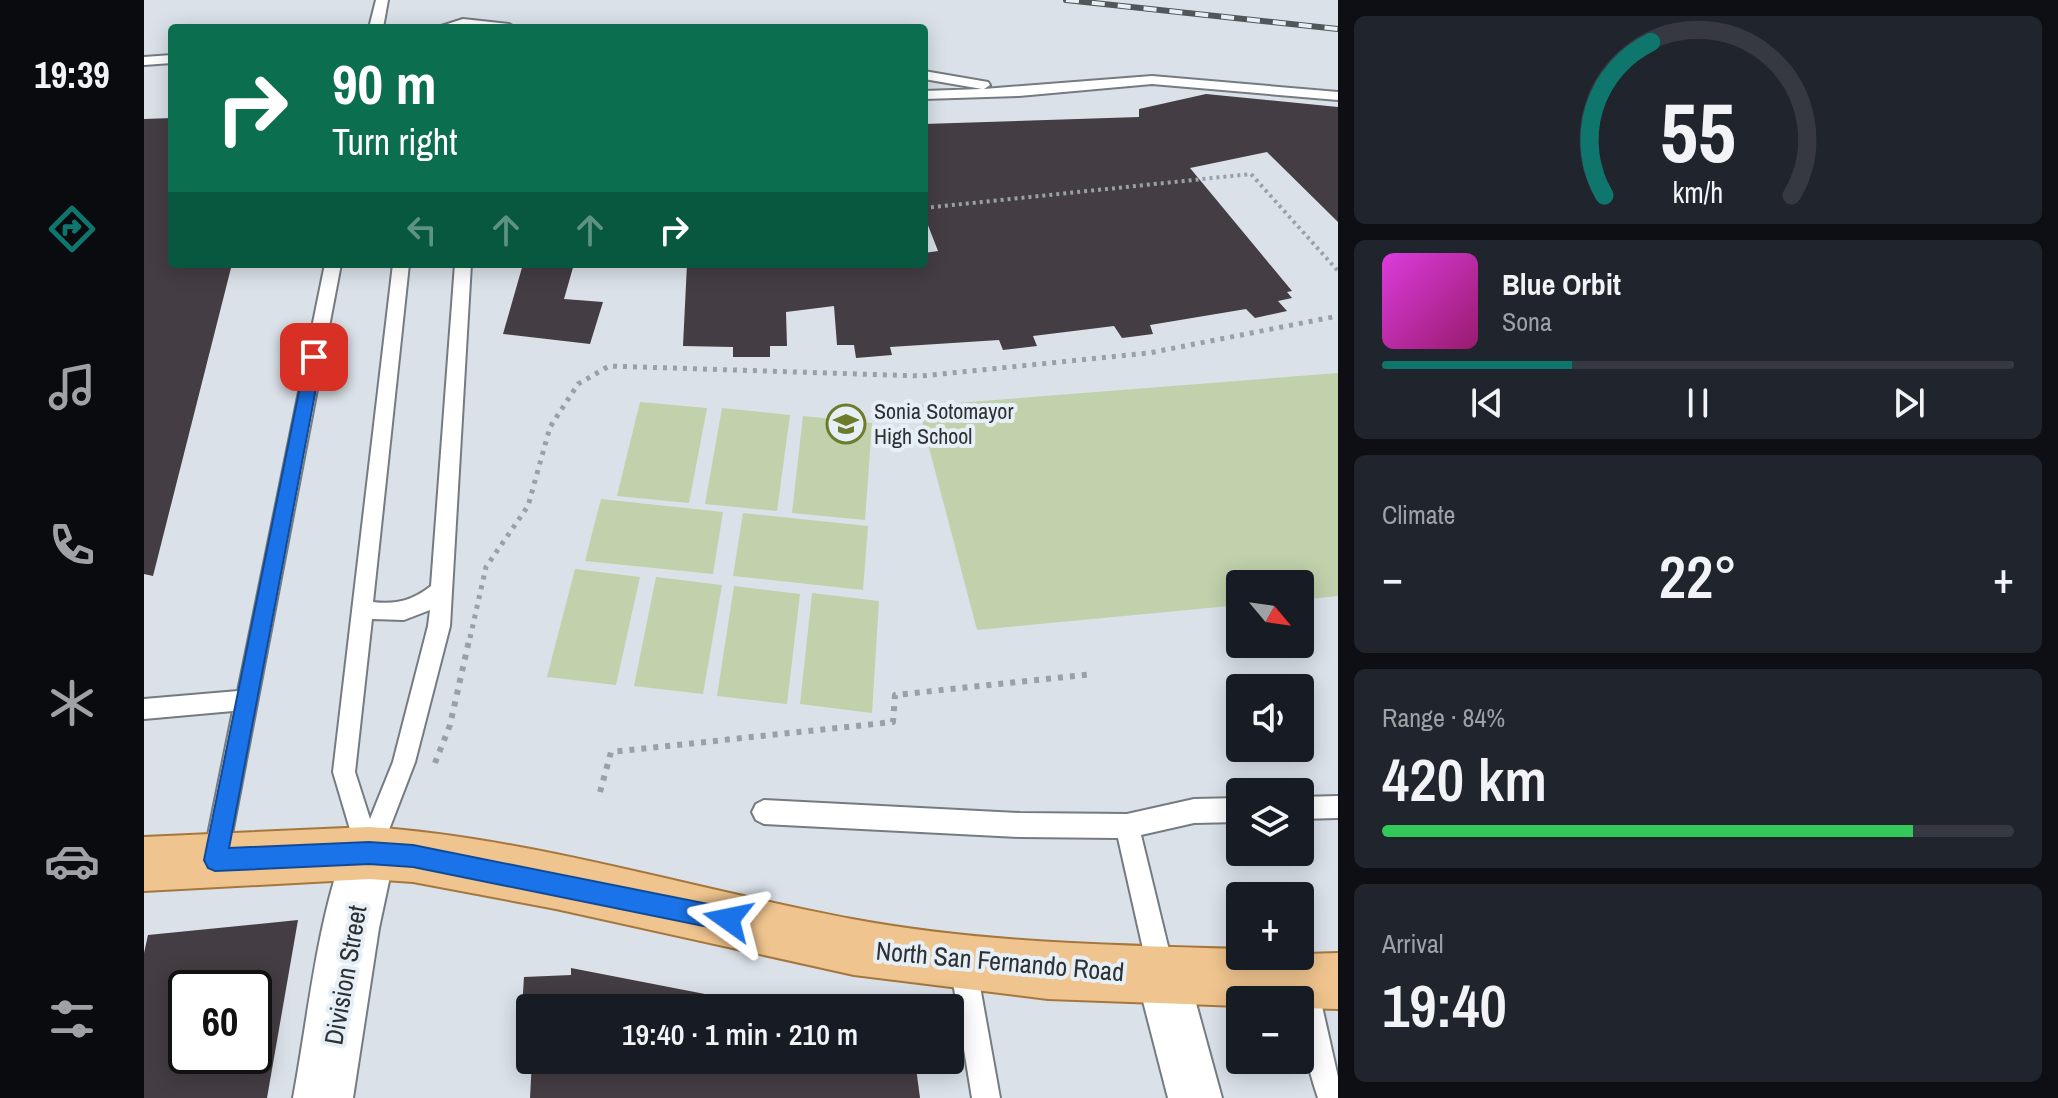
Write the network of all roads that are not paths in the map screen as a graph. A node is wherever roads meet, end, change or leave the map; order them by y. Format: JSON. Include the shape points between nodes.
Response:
{"nodes":[{"id":1,"x":382,"y":0,"type":"edge"},
{"id":2,"x":377,"y":24,"type":"edge"},
{"id":3,"x":168,"y":59,"type":"edge"},
{"id":4,"x":144,"y":61,"type":"edge"},
{"id":5,"x":928,"y":76,"type":"edge"},
{"id":6,"x":1019,"y":92,"type":"junction"},
{"id":7,"x":928,"y":95,"type":"edge"},
{"id":8,"x":1338,"y":96,"type":"edge"},
{"id":9,"x":332,"y":268,"type":"edge"},
{"id":10,"x":401,"y":268,"type":"edge"},
{"id":11,"x":463,"y":268,"type":"edge"},
{"id":12,"x":441,"y":590,"type":"junction"},
{"id":13,"x":361,"y":607,"type":"junction"},
{"id":14,"x":245,"y":700,"type":"junction"},
{"id":15,"x":144,"y":709,"type":"edge"},
{"id":16,"x":1338,"y":807,"type":"edge"},
{"id":17,"x":1314,"y":808,"type":"edge"},
{"id":18,"x":1226,"y":810,"type":"edge"},
{"id":19,"x":764,"y":812,"type":"dead end"},
{"id":20,"x":1127,"y":826,"type":"junction"},
{"id":21,"x":369,"y":853,"type":"junction"},
{"id":22,"x":215,"y":860,"type":"junction"},
{"id":23,"x":144,"y":864,"type":"edge"},
{"id":24,"x":963,"y":963,"type":"junction"},
{"id":25,"x":1162,"y":974,"type":"junction"},
{"id":26,"x":1320,"y":981,"type":"edge"},
{"id":27,"x":323,"y":1098,"type":"edge"},
{"id":28,"x":986,"y":1098,"type":"edge"},
{"id":29,"x":1195,"y":1098,"type":"edge"},
{"id":30,"x":1332,"y":1098,"type":"edge"}],
"edges":[{"from":1,"to":2,"type":"lane"},
{"from":3,"to":4,"type":"lane"},
{"from":5,"to":6,"type":"lane"},
{"from":6,"to":7,"type":"lane"},
{"from":6,"to":8,"type":"lane","via":[[1152,80]]},
{"from":9,"to":14,"type":"lane"},
{"from":10,"to":13,"type":"lane"},
{"from":11,"to":12,"type":"lane"},
{"from":12,"to":13,"type":"lane","via":[[419,608],[379,614]]},
{"from":12,"to":21,"type":"lane","via":[[439,626],[404,762]]},
{"from":13,"to":21,"type":"lane","via":[[344,772]]},
{"from":14,"to":15,"type":"lane"},
{"from":14,"to":22,"type":"lane"},
{"from":16,"to":17,"type":"lane"},
{"from":18,"to":20,"type":"lane","via":[[1194,811]]},
{"from":19,"to":20,"type":"lane"},
{"from":20,"to":25,"type":"lane"},
{"from":21,"to":22,"type":"main road","name":"North San Fernando Road"},
{"from":21,"to":24,"type":"main road","name":"North San Fernando Road","via":[[556,882],[854,947]]},
{"from":21,"to":27,"type":"street","name":"Division Street"},
{"from":22,"to":23,"type":"main road","name":"North San Fernando Road"},
{"from":24,"to":25,"type":"main road","name":"North San Fernando Road"},
{"from":24,"to":28,"type":"lane"},
{"from":25,"to":26,"type":"main road","name":"North San Fernando Road"},
{"from":25,"to":29,"type":"street"},
{"from":26,"to":30,"type":"lane","via":[[1321,1067]]}]}
